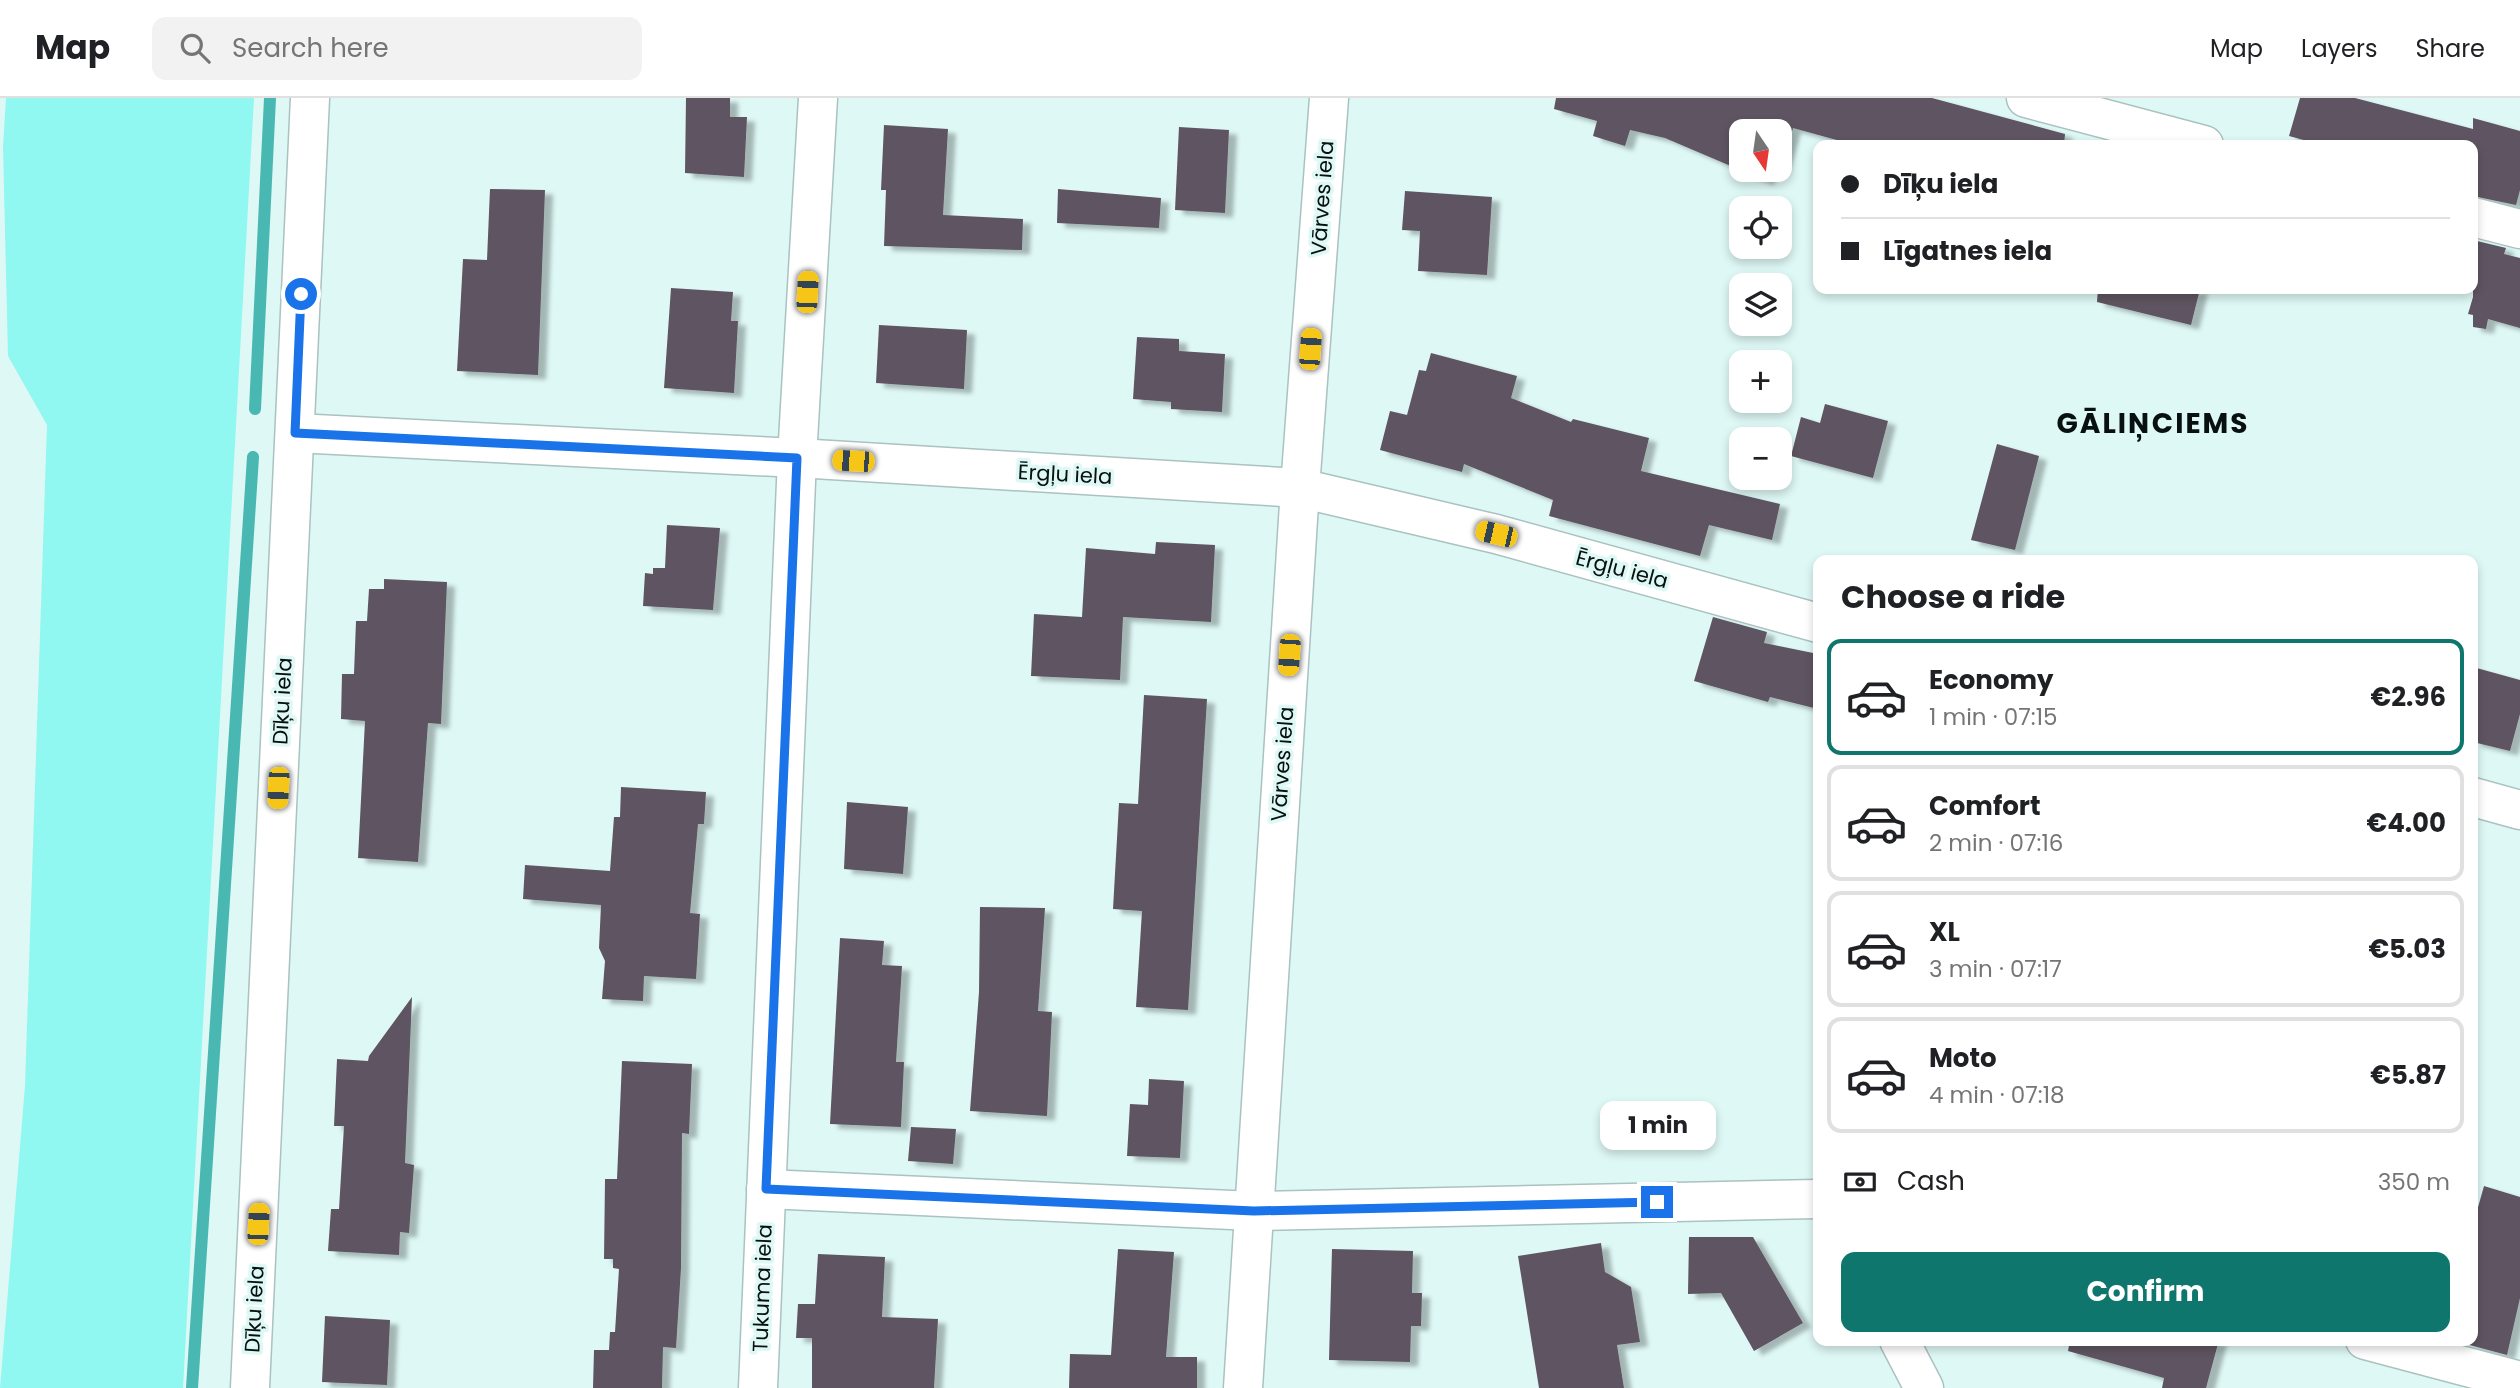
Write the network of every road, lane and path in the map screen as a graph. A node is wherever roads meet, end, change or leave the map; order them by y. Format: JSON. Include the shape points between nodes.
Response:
{"nodes":[{"id":1,"x":310,"y":98,"type":"edge"},
{"id":2,"x":818,"y":98,"type":"edge"},
{"id":3,"x":1329,"y":98,"type":"edge"},
{"id":4,"x":2026,"y":98,"type":"edge"},
{"id":5,"x":2185,"y":140,"type":"edge"},
{"id":6,"x":2478,"y":218,"type":"edge"},
{"id":7,"x":2520,"y":229,"type":"edge"},
{"id":8,"x":295,"y":433,"type":"junction"},
{"id":9,"x":797,"y":458,"type":"junction"},
{"id":10,"x":1300,"y":488,"type":"junction"},
{"id":11,"x":1813,"y":622,"type":"edge"},
{"id":12,"x":2478,"y":798,"type":"edge"},
{"id":13,"x":2520,"y":810,"type":"edge"},
{"id":14,"x":766,"y":1189,"type":"junction"},
{"id":15,"x":1813,"y":1199,"type":"edge"},
{"id":16,"x":1254,"y":1211,"type":"junction"},
{"id":17,"x":1902,"y":1346,"type":"edge"},
{"id":18,"x":2388,"y":1346,"type":"edge"},
{"id":19,"x":2520,"y":1381,"type":"edge"},
{"id":20,"x":250,"y":1388,"type":"edge"},
{"id":21,"x":758,"y":1388,"type":"edge"},
{"id":22,"x":1243,"y":1388,"type":"edge"},
{"id":23,"x":1924,"y":1388,"type":"edge"}],
"edges":[{"from":1,"to":8,"type":"street","name":"Dīķu iela"},
{"from":2,"to":9,"type":"street","name":"Tukuma iela"},
{"from":3,"to":10,"type":"street","name":"Vārves iela"},
{"from":4,"to":5,"type":"street"},
{"from":6,"to":7,"type":"street"},
{"from":8,"to":9,"type":"street","name":"Ērgļu iela"},
{"from":8,"to":20,"type":"street","name":"Dīķu iela"},
{"from":9,"to":10,"type":"street","name":"Ērgļu iela"},
{"from":9,"to":14,"type":"street","name":"Tukuma iela"},
{"from":10,"to":11,"type":"street","name":"Ērgļu iela","via":[[1496,534]]},
{"from":10,"to":16,"type":"street","name":"Vārves iela"},
{"from":12,"to":13,"type":"street"},
{"from":14,"to":16,"type":"street"},
{"from":14,"to":21,"type":"street","name":"Tukuma iela"},
{"from":15,"to":16,"type":"street"},
{"from":16,"to":22,"type":"street","name":"Vārves iela"},
{"from":17,"to":23,"type":"street"},
{"from":18,"to":19,"type":"street"}]}
